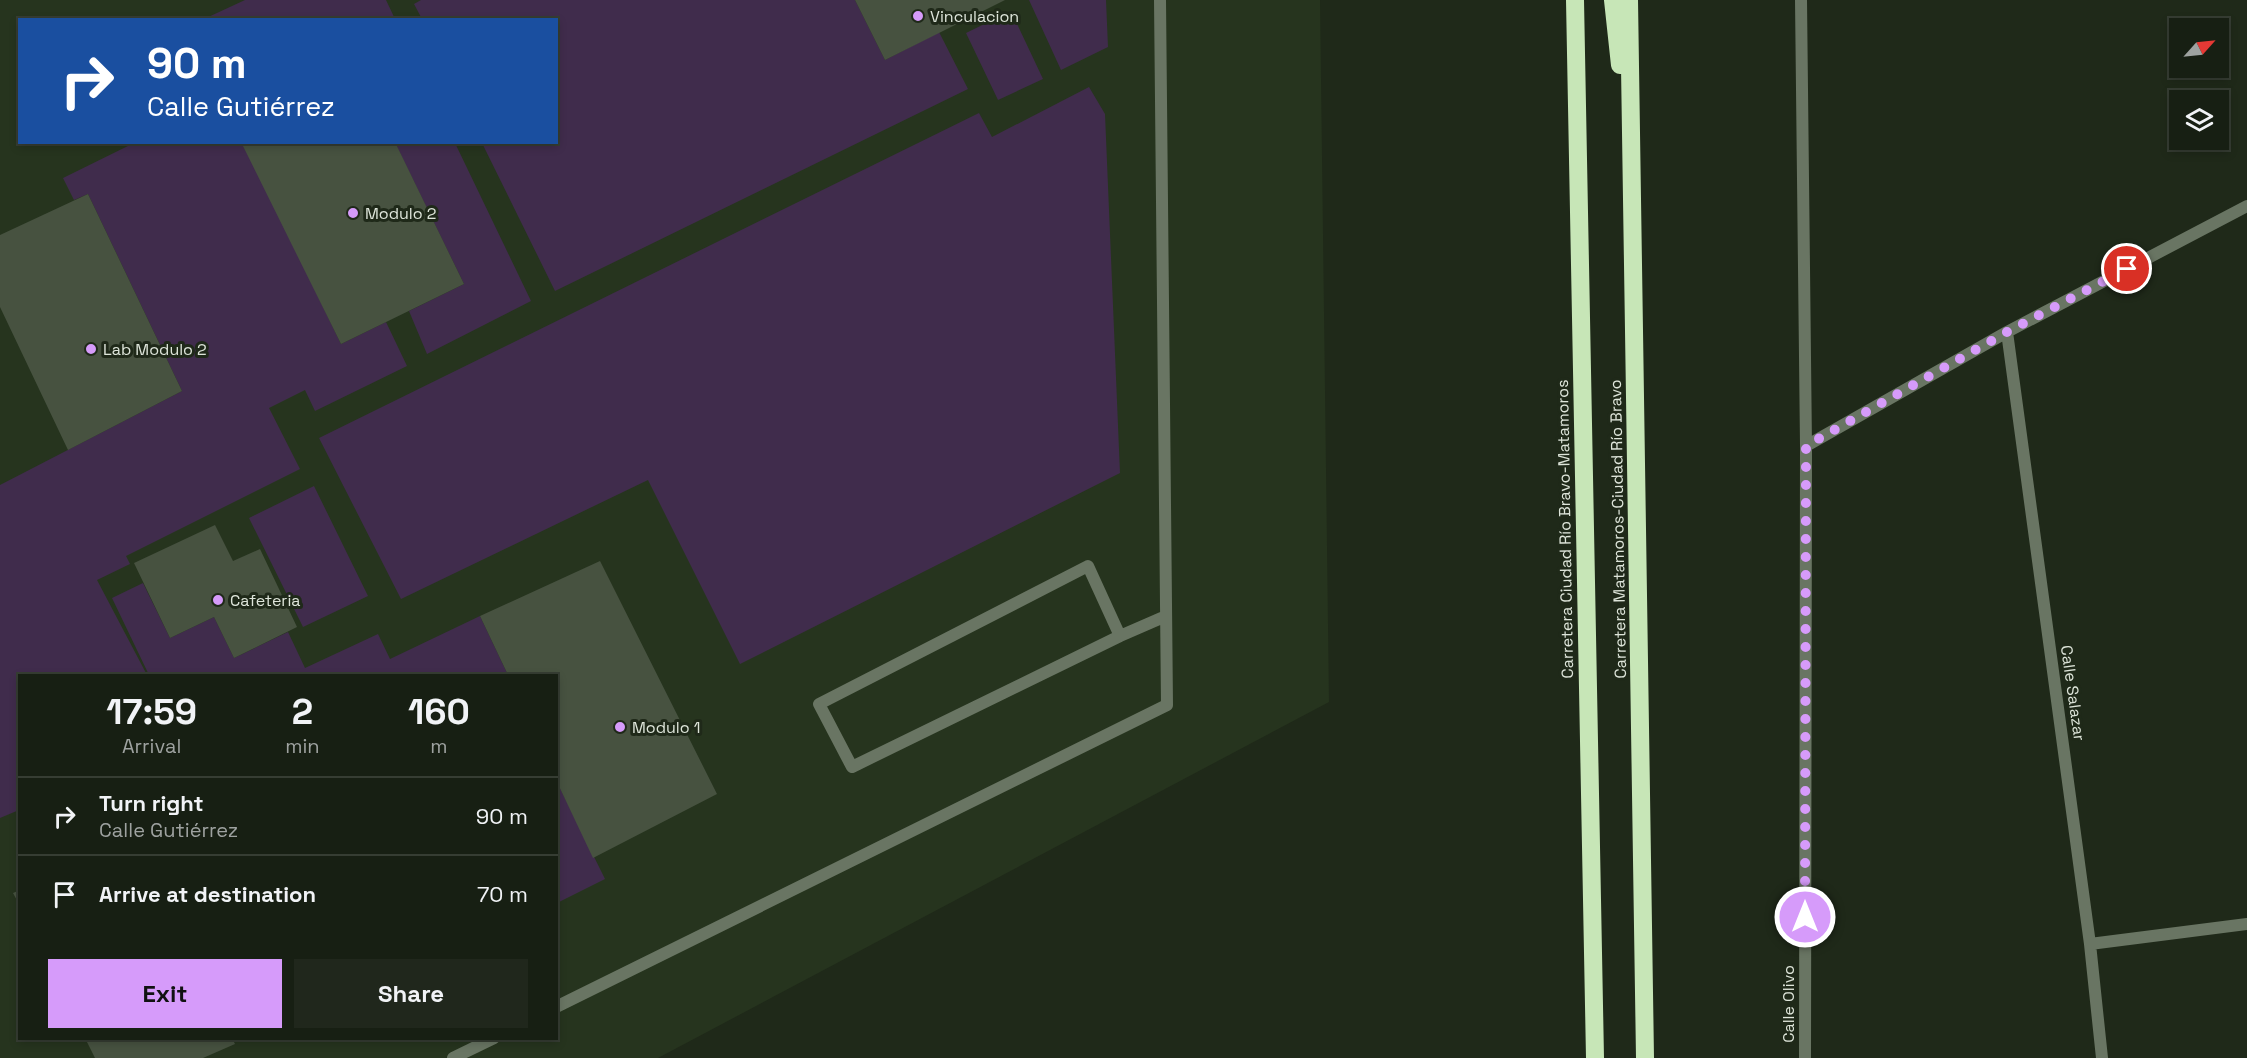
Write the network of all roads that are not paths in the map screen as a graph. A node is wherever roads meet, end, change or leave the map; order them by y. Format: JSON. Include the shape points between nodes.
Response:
{"nodes":[{"id":1,"x":1160,"y":0,"type":"edge"},
{"id":2,"x":1575,"y":0,"type":"edge"},
{"id":3,"x":1613,"y":0,"type":"edge"},
{"id":4,"x":1629,"y":0,"type":"edge"},
{"id":5,"x":1801,"y":0,"type":"edge"},
{"id":6,"x":1633,"y":204,"type":"junction"},
{"id":7,"x":2247,"y":206,"type":"edge"},
{"id":8,"x":2007,"y":332,"type":"junction"},
{"id":9,"x":1806,"y":446,"type":"junction"},
{"id":10,"x":1166,"y":616,"type":"junction"},
{"id":11,"x":1119,"y":636,"type":"junction"},
{"id":12,"x":2247,"y":924,"type":"edge"},
{"id":13,"x":2090,"y":944,"type":"junction"},
{"id":14,"x":558,"y":1006,"type":"edge"},
{"id":15,"x":490,"y":1040,"type":"edge"},
{"id":16,"x":453,"y":1058,"type":"edge"},
{"id":17,"x":1595,"y":1058,"type":"edge"},
{"id":18,"x":1645,"y":1058,"type":"edge"},
{"id":19,"x":1804,"y":1058,"type":"edge"},
{"id":20,"x":2102,"y":1058,"type":"edge"}],
"edges":[{"from":1,"to":10,"type":"street"},
{"from":2,"to":17,"type":"highway","name":"Carretera Ciudad Río Bravo-Matamoros"},
{"from":3,"to":6,"type":"highway"},
{"from":4,"to":6,"type":"highway","name":"Carretera Matamoros-Ciudad Río Bravo"},
{"from":5,"to":9,"type":"street","name":"Calle Olivo"},
{"from":6,"to":18,"type":"highway","name":"Carretera Matamoros-Ciudad Río Bravo"},
{"from":7,"to":8,"type":"street"},
{"from":8,"to":9,"type":"street"},
{"from":8,"to":13,"type":"street","name":"Calle Salazar"},
{"from":9,"to":19,"type":"street","name":"Calle Olivo"},
{"from":10,"to":11,"type":"street"},
{"from":10,"to":14,"type":"street","via":[[1167,705]]},
{"from":11,"to":11,"type":"street","via":[[1088,566],[819,704],[852,767]]},
{"from":12,"to":13,"type":"street"},
{"from":13,"to":20,"type":"street","name":"Calle Salazar"},
{"from":15,"to":16,"type":"street"}]}
